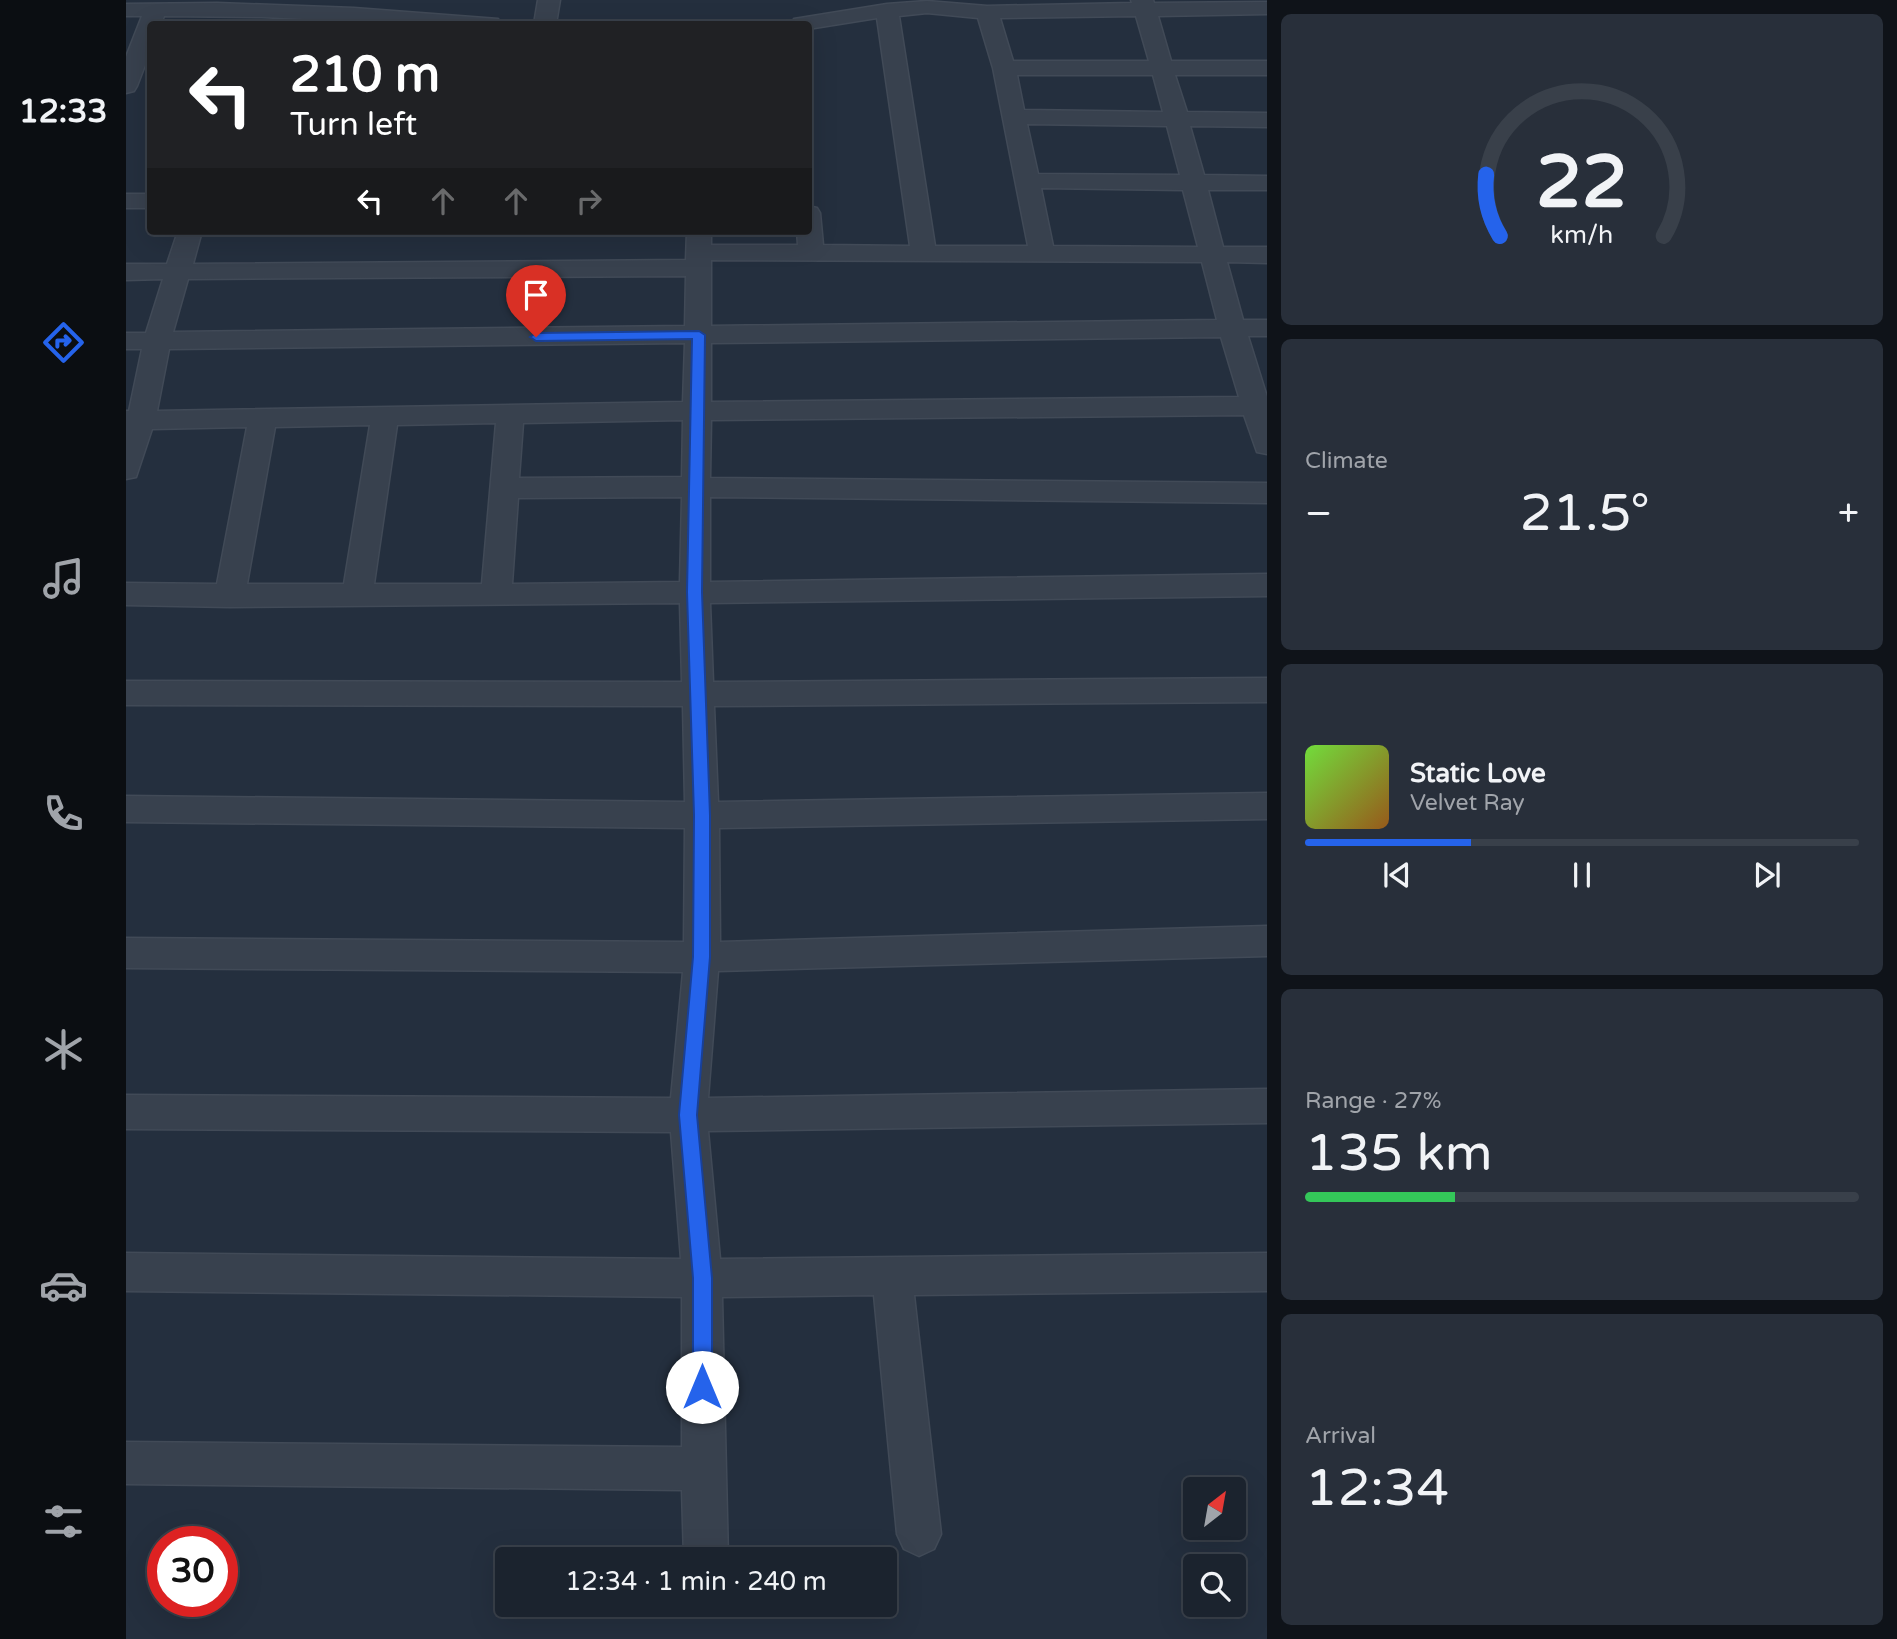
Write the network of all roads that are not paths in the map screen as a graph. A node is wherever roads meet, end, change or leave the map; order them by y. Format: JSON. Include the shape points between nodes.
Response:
{"nodes":[{"id":1,"x":549,"y":0,"type":"edge"},
{"id":2,"x":926,"y":4,"type":"edge"},
{"id":3,"x":1144,"y":4,"type":"edge"},
{"id":4,"x":1033,"y":6,"type":"edge"},
{"id":5,"x":361,"y":8,"type":"edge"},
{"id":6,"x":1267,"y":8,"type":"edge"},
{"id":7,"x":156,"y":9,"type":"junction"},
{"id":8,"x":126,"y":10,"type":"edge"},
{"id":9,"x":450,"y":10,"type":"edge"},
{"id":10,"x":887,"y":10,"type":"junction"},
{"id":11,"x":251,"y":12,"type":"edge"},
{"id":12,"x":987,"y":12,"type":"junction"},
{"id":13,"x":151,"y":21,"type":"edge"},
{"id":14,"x":403,"y":21,"type":"edge"},
{"id":15,"x":481,"y":21,"type":"edge"},
{"id":16,"x":546,"y":21,"type":"edge"},
{"id":17,"x":812,"y":22,"type":"edge"},
{"id":18,"x":147,"y":32,"type":"edge"},
{"id":19,"x":1004,"y":68,"type":"junction"},
{"id":20,"x":1161,"y":68,"type":"junction"},
{"id":21,"x":1267,"y":68,"type":"edge"},
{"id":22,"x":126,"y":86,"type":"edge"},
{"id":23,"x":1014,"y":117,"type":"junction"},
{"id":24,"x":1177,"y":119,"type":"junction"},
{"id":25,"x":1267,"y":120,"type":"edge"},
{"id":26,"x":1026,"y":181,"type":"junction"},
{"id":27,"x":1194,"y":181,"type":"junction"},
{"id":28,"x":1267,"y":183,"type":"edge"},
{"id":29,"x":126,"y":201,"type":"edge"},
{"id":30,"x":147,"y":201,"type":"edge"},
{"id":31,"x":189,"y":235,"type":"edge"},
{"id":32,"x":810,"y":235,"type":"edge"},
{"id":33,"x":699,"y":251,"type":"edge"},
{"id":34,"x":811,"y":253,"type":"junction"},
{"id":35,"x":924,"y":253,"type":"junction"},
{"id":36,"x":1042,"y":254,"type":"junction"},
{"id":37,"x":1214,"y":255,"type":"junction"},
{"id":38,"x":1267,"y":255,"type":"edge"},
{"id":39,"x":179,"y":271,"type":"junction"},
{"id":40,"x":126,"y":272,"type":"edge"},
{"id":41,"x":1231,"y":328,"type":"junction"},
{"id":42,"x":1267,"y":328,"type":"edge"},
{"id":43,"x":699,"y":335,"type":"junction"},
{"id":44,"x":126,"y":341,"type":"edge"},
{"id":45,"x":157,"y":341,"type":"junction"},
{"id":46,"x":1261,"y":406,"type":"edge"},
{"id":47,"x":695,"y":411,"type":"junction"},
{"id":48,"x":385,"y":414,"type":"junction"},
{"id":49,"x":263,"y":416,"type":"junction"},
{"id":50,"x":510,"y":416,"type":"junction"},
{"id":51,"x":133,"y":420,"type":"edge"},
{"id":52,"x":1267,"y":445,"type":"edge"},
{"id":53,"x":126,"y":470,"type":"edge"},
{"id":54,"x":694,"y":487,"type":"junction"},
{"id":55,"x":503,"y":488,"type":"junction"},
{"id":56,"x":1267,"y":493,"type":"edge"},
{"id":57,"x":1267,"y":585,"type":"edge"},
{"id":58,"x":695,"y":592,"type":"junction"},
{"id":59,"x":126,"y":594,"type":"edge"},
{"id":60,"x":496,"y":595,"type":"junction"},
{"id":61,"x":230,"y":596,"type":"junction"},
{"id":62,"x":358,"y":596,"type":"junction"},
{"id":63,"x":1267,"y":690,"type":"edge"},
{"id":64,"x":126,"y":693,"type":"edge"},
{"id":65,"x":697,"y":694,"type":"junction"},
{"id":66,"x":1267,"y":806,"type":"edge"},
{"id":67,"x":126,"y":809,"type":"edge"},
{"id":68,"x":702,"y":815,"type":"junction"},
{"id":69,"x":1267,"y":941,"type":"edge"},
{"id":70,"x":126,"y":953,"type":"edge"},
{"id":71,"x":702,"y":957,"type":"junction"},
{"id":72,"x":1267,"y":1106,"type":"edge"},
{"id":73,"x":126,"y":1112,"type":"edge"},
{"id":74,"x":688,"y":1115,"type":"junction"},
{"id":75,"x":126,"y":1272,"type":"edge"},
{"id":76,"x":1267,"y":1272,"type":"edge"},
{"id":77,"x":892,"y":1275,"type":"junction"},
{"id":78,"x":702,"y":1278,"type":"junction"},
{"id":79,"x":126,"y":1463,"type":"edge"},
{"id":80,"x":703,"y":1469,"type":"junction"},
{"id":81,"x":919,"y":1534,"type":"dead end"},
{"id":82,"x":706,"y":1547,"type":"edge"}],
"edges":[{"from":1,"to":16,"type":"street"},
{"from":2,"to":10,"type":"street"},
{"from":2,"to":12,"type":"street"},
{"from":3,"to":4,"type":"street"},
{"from":3,"to":6,"type":"street"},
{"from":3,"to":20,"type":"street"},
{"from":4,"to":12,"type":"street"},
{"from":5,"to":11,"type":"street"},
{"from":5,"to":14,"type":"street"},
{"from":7,"to":8,"type":"street"},
{"from":7,"to":11,"type":"street"},
{"from":7,"to":13,"type":"street"},
{"from":9,"to":14,"type":"street"},
{"from":9,"to":15,"type":"street"},
{"from":10,"to":17,"type":"street"},
{"from":10,"to":35,"type":"street"},
{"from":12,"to":19,"type":"street"},
{"from":18,"to":22,"type":"street"},
{"from":19,"to":20,"type":"street"},
{"from":19,"to":23,"type":"street"},
{"from":20,"to":21,"type":"street"},
{"from":20,"to":24,"type":"street"},
{"from":23,"to":24,"type":"street"},
{"from":23,"to":26,"type":"street"},
{"from":24,"to":25,"type":"street"},
{"from":24,"to":27,"type":"street"},
{"from":26,"to":27,"type":"street"},
{"from":26,"to":36,"type":"street"},
{"from":27,"to":28,"type":"street"},
{"from":27,"to":37,"type":"street"},
{"from":29,"to":30,"type":"street"},
{"from":31,"to":39,"type":"street"},
{"from":32,"to":34,"type":"street"},
{"from":33,"to":34,"type":"street"},
{"from":33,"to":39,"type":"street"},
{"from":33,"to":43,"type":"street"},
{"from":34,"to":35,"type":"street"},
{"from":35,"to":36,"type":"street"},
{"from":36,"to":37,"type":"street"},
{"from":37,"to":38,"type":"street"},
{"from":37,"to":41,"type":"street"},
{"from":39,"to":40,"type":"street"},
{"from":39,"to":45,"type":"street"},
{"from":41,"to":42,"type":"street"},
{"from":41,"to":43,"type":"street"},
{"from":41,"to":46,"type":"street"},
{"from":43,"to":45,"type":"street"},
{"from":43,"to":47,"type":"street"},
{"from":44,"to":45,"type":"street"},
{"from":45,"to":51,"type":"street"},
{"from":46,"to":47,"type":"street"},
{"from":46,"to":52,"type":"street"},
{"from":47,"to":50,"type":"street"},
{"from":47,"to":54,"type":"street"},
{"from":48,"to":49,"type":"street"},
{"from":48,"to":50,"type":"street"},
{"from":48,"to":62,"type":"street"},
{"from":49,"to":51,"type":"street"},
{"from":49,"to":61,"type":"street"},
{"from":50,"to":55,"type":"street"},
{"from":51,"to":53,"type":"street"},
{"from":54,"to":55,"type":"street"},
{"from":54,"to":56,"type":"street"},
{"from":54,"to":58,"type":"street"},
{"from":55,"to":60,"type":"street"},
{"from":57,"to":58,"type":"street"},
{"from":58,"to":60,"type":"street"},
{"from":58,"to":65,"type":"street"},
{"from":59,"to":61,"type":"street"},
{"from":60,"to":62,"type":"street"},
{"from":61,"to":62,"type":"street"},
{"from":63,"to":65,"type":"street"},
{"from":64,"to":65,"type":"street"},
{"from":65,"to":68,"type":"street"},
{"from":66,"to":68,"type":"street"},
{"from":67,"to":68,"type":"street"},
{"from":68,"to":71,"type":"street"},
{"from":69,"to":71,"type":"street"},
{"from":70,"to":71,"type":"street"},
{"from":71,"to":74,"type":"street"},
{"from":72,"to":74,"type":"street"},
{"from":73,"to":74,"type":"street"},
{"from":74,"to":78,"type":"street"},
{"from":75,"to":78,"type":"street"},
{"from":76,"to":77,"type":"street"},
{"from":77,"to":78,"type":"street"},
{"from":77,"to":81,"type":"street"},
{"from":78,"to":80,"type":"street"},
{"from":79,"to":80,"type":"street"},
{"from":80,"to":82,"type":"street"}]}
